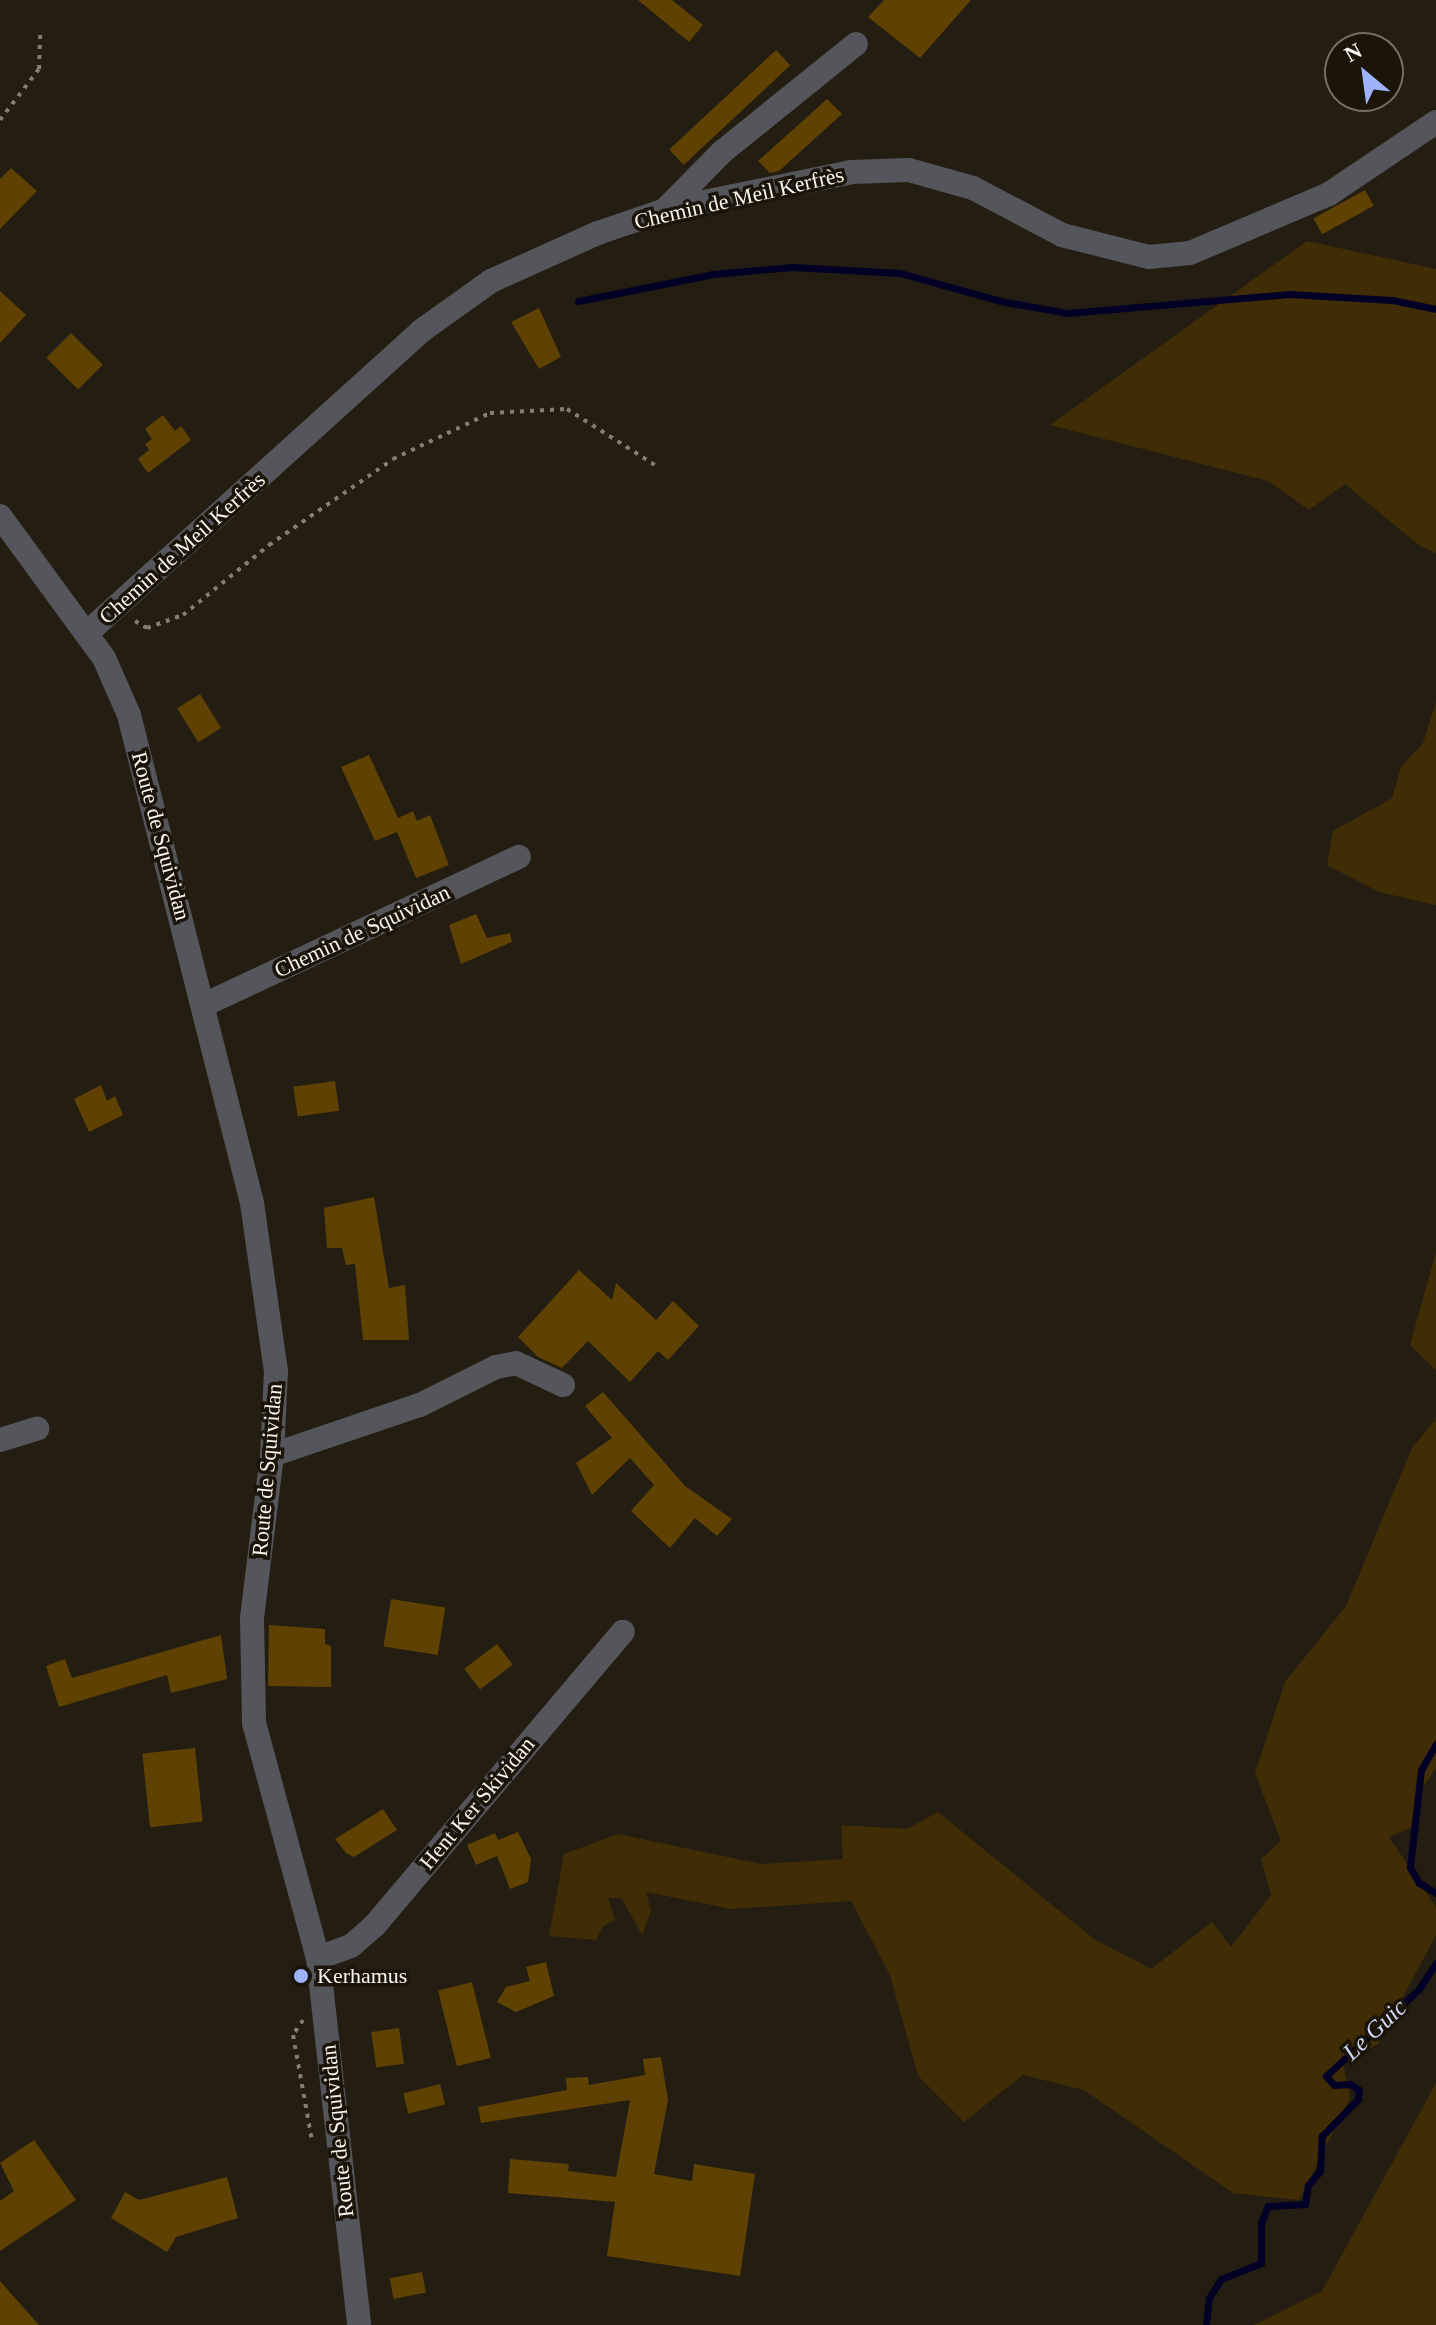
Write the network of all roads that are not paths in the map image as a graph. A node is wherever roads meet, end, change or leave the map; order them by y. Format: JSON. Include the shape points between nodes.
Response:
{"nodes":[{"id":1,"x":856,"y":44,"type":"dead end"},
{"id":2,"x":1436,"y":122,"type":"edge"},
{"id":3,"x":665,"y":210,"type":"junction"},
{"id":4,"x":0,"y":516,"type":"edge"},
{"id":5,"x":87,"y":633,"type":"junction"},
{"id":6,"x":519,"y":857,"type":"dead end"},
{"id":7,"x":204,"y":1005,"type":"junction"},
{"id":8,"x":563,"y":1385,"type":"dead end"},
{"id":9,"x":37,"y":1429,"type":"dead end"},
{"id":10,"x":0,"y":1440,"type":"edge"},
{"id":11,"x":272,"y":1455,"type":"junction"},
{"id":12,"x":623,"y":1632,"type":"dead end"},
{"id":13,"x":318,"y":1958,"type":"junction"},
{"id":14,"x":359,"y":2325,"type":"edge"}],
"edges":[{"from":1,"to":3,"type":"street","via":[[722,152]]},
{"from":2,"to":3,"type":"street","name":"Chemin de Meil Kerfrès","via":[[1329,194],[1190,253],[1149,257],[1062,235],[973,188],[909,170],[851,172]]},
{"from":3,"to":5,"type":"street","name":"Chemin de Meil Kerfrès","via":[[491,281],[421,331]]},
{"from":4,"to":5,"type":"street","name":"Route de Squividan"},
{"from":5,"to":7,"type":"street","name":"Route de Squividan","via":[[129,715]]},
{"from":6,"to":7,"type":"street","name":"Chemin de Squividan"},
{"from":7,"to":11,"type":"street","name":"Route de Squividan","via":[[267,1291],[276,1371]]},
{"from":8,"to":11,"type":"street","via":[[516,1363],[496,1367],[420,1405]]},
{"from":9,"to":10,"type":"street"},
{"from":11,"to":13,"type":"street","name":"Route de Squividan","via":[[252,1618],[254,1723]]},
{"from":12,"to":13,"type":"street","name":"Hent Ker Skividan","via":[[375,1925],[351,1946]]},
{"from":13,"to":14,"type":"street","name":"Route de Squividan"}]}
